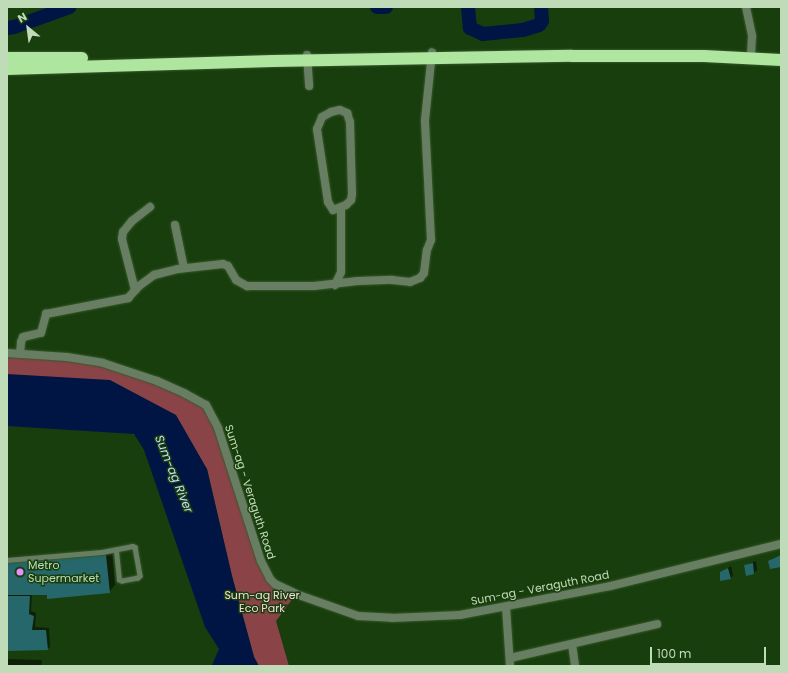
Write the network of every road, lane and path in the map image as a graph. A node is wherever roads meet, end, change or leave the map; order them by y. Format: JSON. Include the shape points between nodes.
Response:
{"nodes":[{"id":1,"x":746,"y":7,"type":"edge"},
{"id":2,"x":781,"y":54,"type":"edge"},
{"id":3,"x":432,"y":55,"type":"junction"},
{"id":4,"x":751,"y":55,"type":"junction"},
{"id":5,"x":7,"y":58,"type":"edge"},
{"id":6,"x":307,"y":58,"type":"junction"},
{"id":7,"x":781,"y":60,"type":"edge"},
{"id":8,"x":7,"y":69,"type":"edge"},
{"id":9,"x":309,"y":86,"type":"dead end"},
{"id":10,"x":150,"y":207,"type":"dead end"},
{"id":11,"x":341,"y":208,"type":"junction"},
{"id":12,"x":175,"y":225,"type":"dead end"},
{"id":13,"x":184,"y":268,"type":"junction"},
{"id":14,"x":335,"y":285,"type":"junction"},
{"id":15,"x":135,"y":290,"type":"junction"},
{"id":16,"x":7,"y":353,"type":"edge"},
{"id":17,"x":20,"y":354,"type":"junction"},
{"id":18,"x":781,"y":544,"type":"edge"},
{"id":19,"x":116,"y":550,"type":"junction"},
{"id":20,"x":7,"y":560,"type":"edge"},
{"id":21,"x":506,"y":607,"type":"junction"},
{"id":22,"x":657,"y":624,"type":"dead end"},
{"id":23,"x":572,"y":644,"type":"junction"},
{"id":24,"x":510,"y":662,"type":"edge"},
{"id":25,"x":575,"y":666,"type":"edge"}],
"edges":[{"from":1,"to":4,"type":"street","via":[[752,36]]},
{"from":2,"to":4,"type":"highway"},
{"from":3,"to":4,"type":"highway","via":[[588,50]]},
{"from":3,"to":6,"type":"highway"},
{"from":3,"to":14,"type":"street","via":[[425,120],[431,240],[424,273],[420,278],[410,282],[382,280]]},
{"from":4,"to":7,"type":"highway"},
{"from":5,"to":6,"type":"highway"},
{"from":6,"to":8,"type":"highway"},
{"from":6,"to":9,"type":"street"},
{"from":10,"to":15,"type":"street","via":[[123,232],[122,239]]},
{"from":11,"to":11,"type":"street","via":[[351,200],[352,194],[350,122],[347,113],[340,110],[322,117],[317,129],[329,205],[333,210]]},
{"from":11,"to":14,"type":"street","via":[[341,272]]},
{"from":12,"to":13,"type":"street"},
{"from":13,"to":14,"type":"street","via":[[223,264],[228,266],[236,280],[247,286]]},
{"from":13,"to":15,"type":"street","via":[[154,275]]},
{"from":15,"to":17,"type":"street","via":[[128,298],[46,314],[41,333],[23,337]]},
{"from":16,"to":17,"type":"street","name":"Sum-ag - Veraguth Road"},
{"from":17,"to":21,"type":"street","name":"Sum-ag - Veraguth Road","via":[[104,363],[184,392],[206,405],[218,428],[261,561],[276,584],[344,613],[373,618],[430,618]]},
{"from":18,"to":21,"type":"street","name":"Sum-ag - Veraguth Road","via":[[611,586]]},
{"from":19,"to":19,"type":"lane","via":[[119,580],[122,582],[138,578],[140,576],[135,547]]},
{"from":19,"to":20,"type":"lane"},
{"from":21,"to":24,"type":"street"},
{"from":22,"to":23,"type":"street"},
{"from":23,"to":24,"type":"street"},
{"from":23,"to":25,"type":"street"}]}
